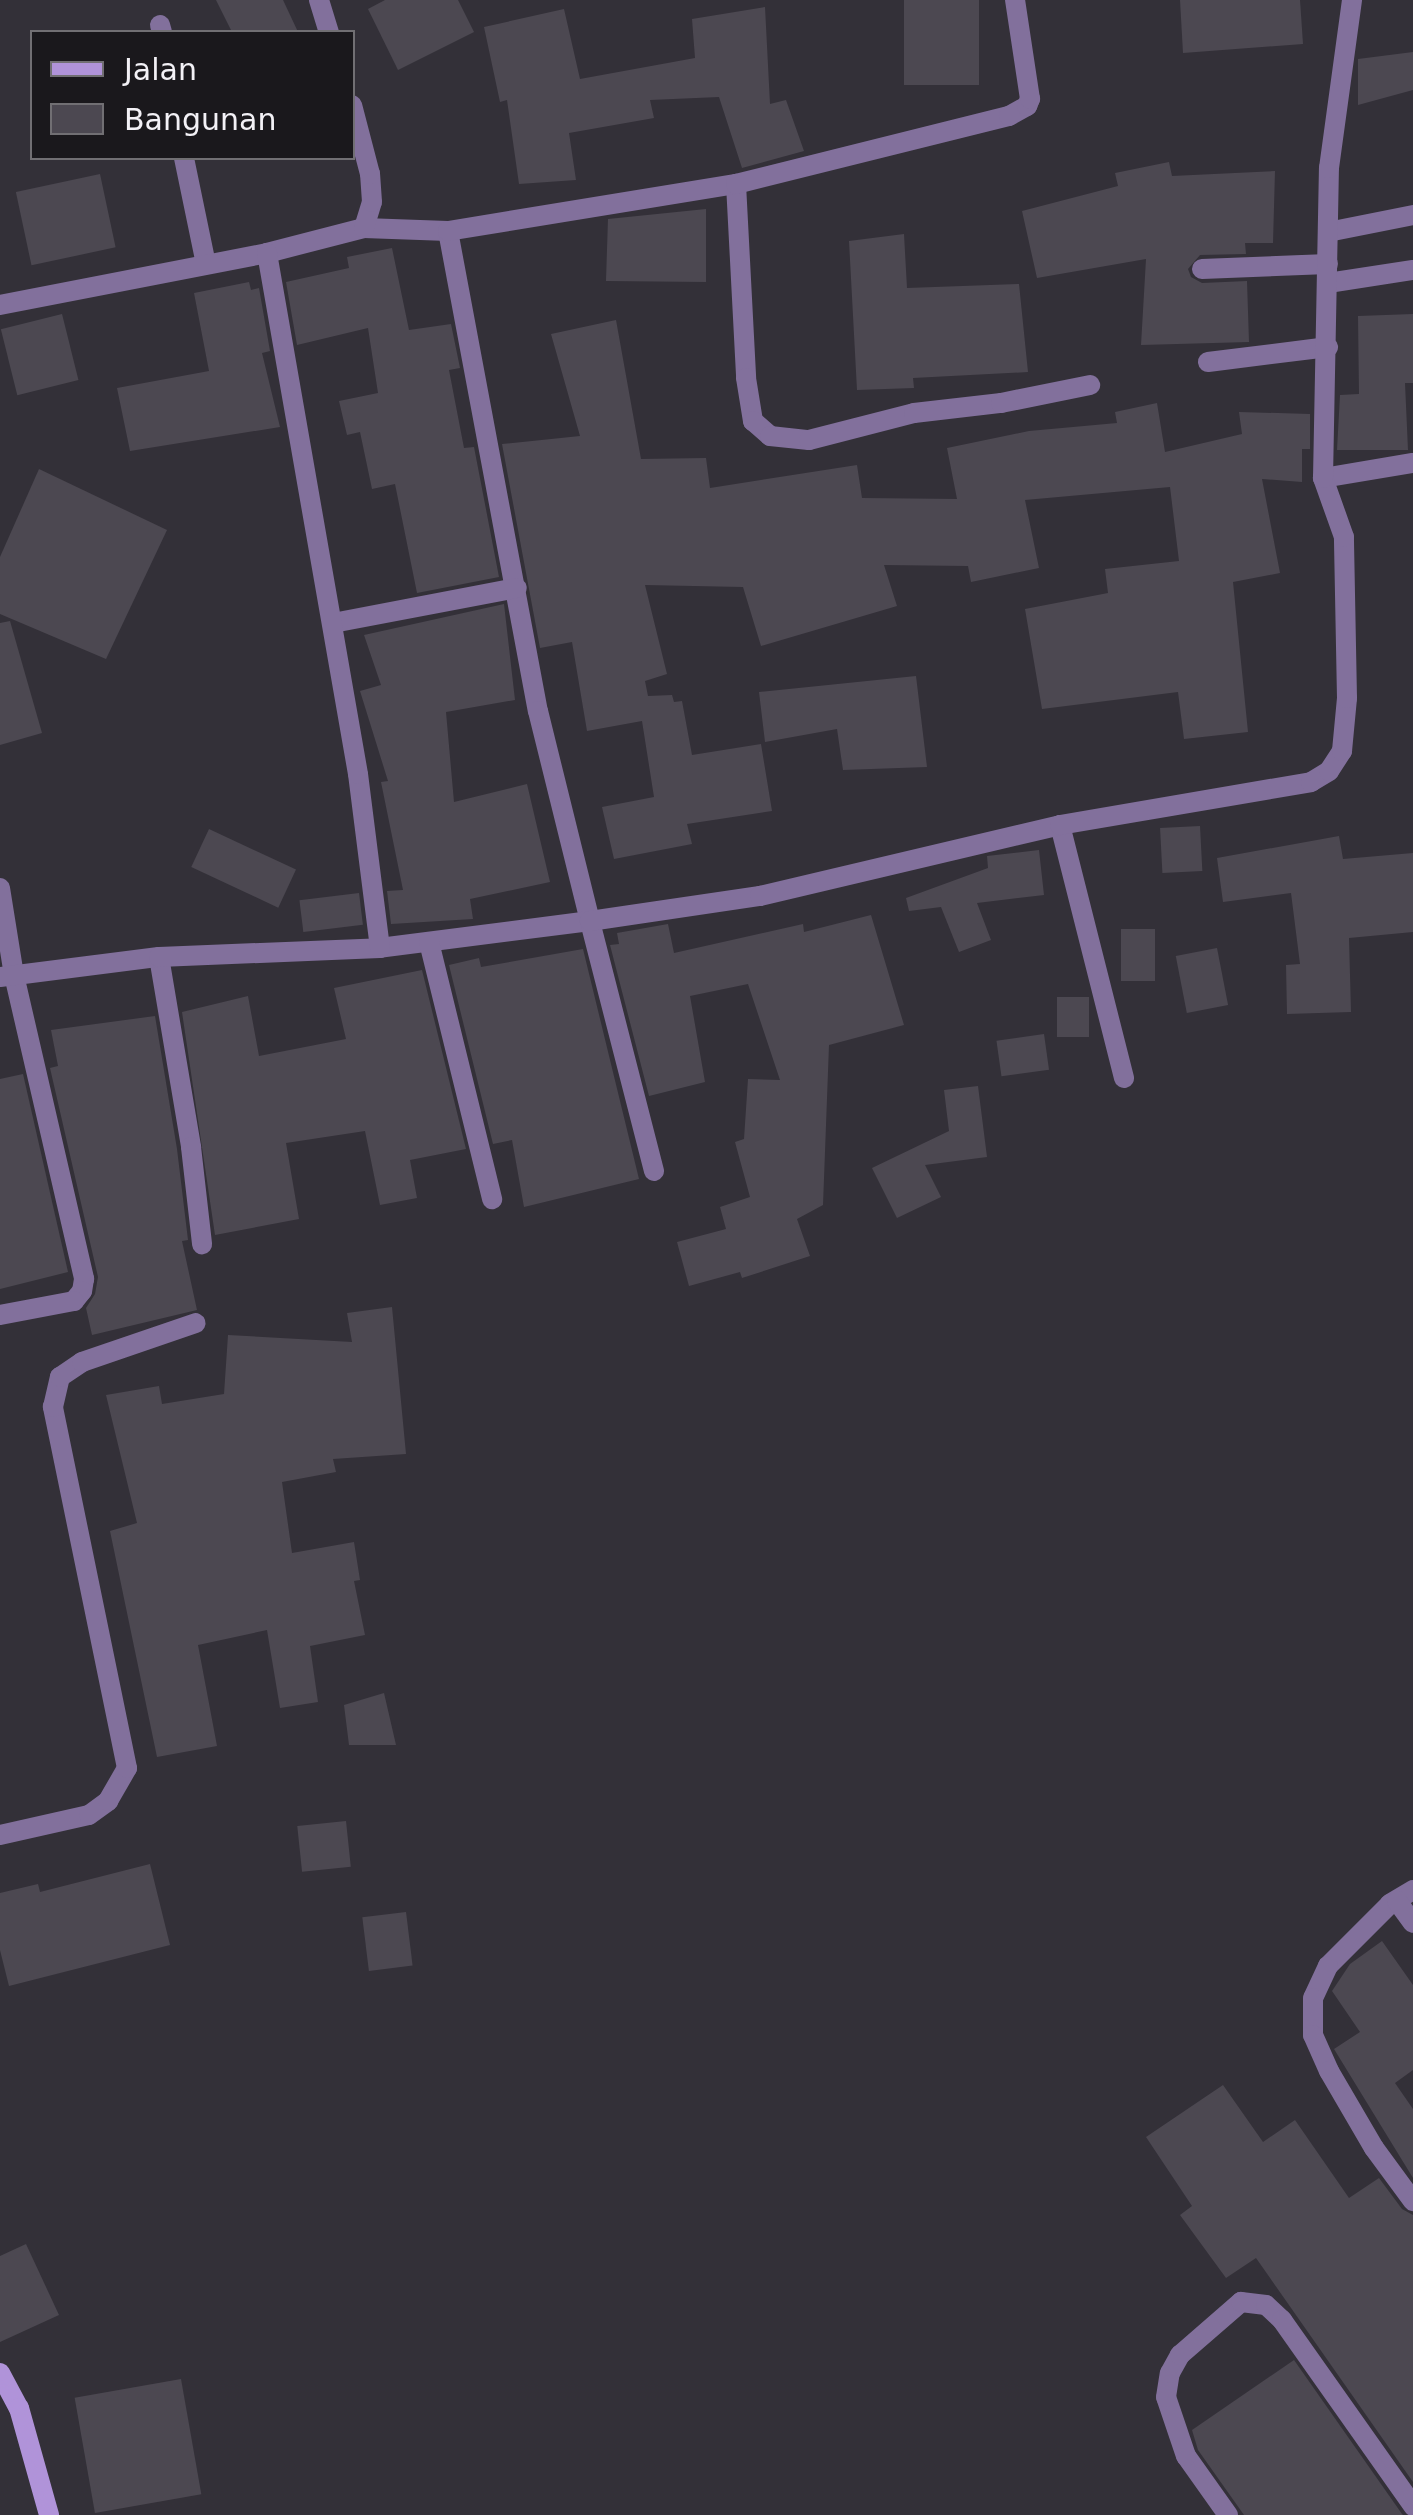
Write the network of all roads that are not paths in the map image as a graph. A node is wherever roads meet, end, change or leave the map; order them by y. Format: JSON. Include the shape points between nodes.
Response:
{"nodes":[{"id":1,"x":319,"y":0,"type":"edge"},
{"id":2,"x":1015,"y":0,"type":"edge"},
{"id":3,"x":1352,"y":0,"type":"edge"},
{"id":4,"x":329,"y":30,"type":"edge"},
{"id":5,"x":355,"y":116,"type":"edge"},
{"id":6,"x":184,"y":160,"type":"edge"},
{"id":7,"x":736,"y":184,"type":"junction"},
{"id":8,"x":1413,"y":216,"type":"edge"},
{"id":9,"x":364,"y":228,"type":"junction"},
{"id":10,"x":448,"y":231,"type":"junction"},
{"id":11,"x":1328,"y":232,"type":"junction"},
{"id":12,"x":267,"y":252,"type":"junction"},
{"id":13,"x":206,"y":264,"type":"junction"},
{"id":14,"x":1202,"y":269,"type":"dead end"},
{"id":15,"x":1413,"y":270,"type":"edge"},
{"id":16,"x":1328,"y":274,"type":"junction"},
{"id":17,"x":0,"y":305,"type":"edge"},
{"id":18,"x":1328,"y":347,"type":"junction"},
{"id":19,"x":1208,"y":362,"type":"dead end"},
{"id":20,"x":1090,"y":385,"type":"dead end"},
{"id":21,"x":1413,"y":463,"type":"edge"},
{"id":22,"x":1322,"y":478,"type":"junction"},
{"id":23,"x":517,"y":588,"type":"junction"},
{"id":24,"x":333,"y":623,"type":"junction"},
{"id":25,"x":1060,"y":825,"type":"junction"},
{"id":26,"x":0,"y":888,"type":"edge"},
{"id":27,"x":590,"y":920,"type":"junction"},
{"id":28,"x":429,"y":942,"type":"junction"},
{"id":29,"x":380,"y":948,"type":"junction"},
{"id":30,"x":159,"y":957,"type":"junction"},
{"id":31,"x":7,"y":976,"type":"edge"},
{"id":32,"x":1124,"y":1078,"type":"dead end"},
{"id":33,"x":654,"y":1171,"type":"dead end"},
{"id":34,"x":492,"y":1199,"type":"dead end"},
{"id":35,"x":202,"y":1244,"type":"dead end"},
{"id":36,"x":0,"y":1315,"type":"edge"},
{"id":37,"x":196,"y":1323,"type":"dead end"},
{"id":38,"x":0,"y":1836,"type":"edge"},
{"id":39,"x":1405,"y":1896,"type":"edge"},
{"id":40,"x":1413,"y":1923,"type":"edge"},
{"id":41,"x":1413,"y":2201,"type":"edge"},
{"id":42,"x":0,"y":2373,"type":"edge"},
{"id":43,"x":1413,"y":2506,"type":"edge"},
{"id":44,"x":49,"y":2515,"type":"edge"},
{"id":45,"x":1228,"y":2515,"type":"edge"}],
"edges":[{"from":1,"to":4,"type":"street"},
{"from":2,"to":7,"type":"street","via":[[1028,106]]},
{"from":3,"to":11,"type":"street","via":[[1329,168]]},
{"from":5,"to":9,"type":"street","via":[[370,174],[372,202]]},
{"from":6,"to":13,"type":"street"},
{"from":7,"to":10,"type":"street"},
{"from":7,"to":20,"type":"street","via":[[746,378],[754,421],[770,436],[809,440],[914,413]]},
{"from":8,"to":11,"type":"street"},
{"from":9,"to":10,"type":"street"},
{"from":9,"to":12,"type":"street"},
{"from":10,"to":23,"type":"street"},
{"from":11,"to":16,"type":"street"},
{"from":12,"to":13,"type":"street"},
{"from":12,"to":24,"type":"street"},
{"from":13,"to":17,"type":"street"},
{"from":14,"to":16,"type":"street"},
{"from":15,"to":16,"type":"street"},
{"from":16,"to":18,"type":"street"},
{"from":18,"to":19,"type":"street"},
{"from":18,"to":22,"type":"street"},
{"from":21,"to":22,"type":"street"},
{"from":22,"to":25,"type":"street","via":[[1344,536],[1346,588],[1347,698],[1342,751],[1329,771],[1272,790]]},
{"from":23,"to":24,"type":"street"},
{"from":23,"to":27,"type":"street","via":[[538,712]]},
{"from":24,"to":29,"type":"street"},
{"from":25,"to":27,"type":"street","via":[[760,896]]},
{"from":25,"to":32,"type":"street"},
{"from":26,"to":31,"type":"street"},
{"from":27,"to":28,"type":"street"},
{"from":27,"to":33,"type":"street"},
{"from":28,"to":29,"type":"street"},
{"from":28,"to":34,"type":"street"},
{"from":29,"to":30,"type":"street"},
{"from":30,"to":31,"type":"street"},
{"from":30,"to":35,"type":"street"},
{"from":31,"to":36,"type":"street","via":[[84,1279],[74,1301]]},
{"from":37,"to":38,"type":"street","via":[[82,1362],[60,1377],[54,1408],[127,1768],[108,1801],[89,1814]]},
{"from":39,"to":40,"type":"street"},
{"from":39,"to":41,"type":"street","via":[[1328,1966],[1313,1998],[1313,2035],[1374,2148]]},
{"from":42,"to":44,"type":"street","via":[[29,2438]]},
{"from":43,"to":45,"type":"street","via":[[1282,2320],[1266,2305],[1241,2302],[1180,2355],[1166,2397],[1186,2456]]}]}
